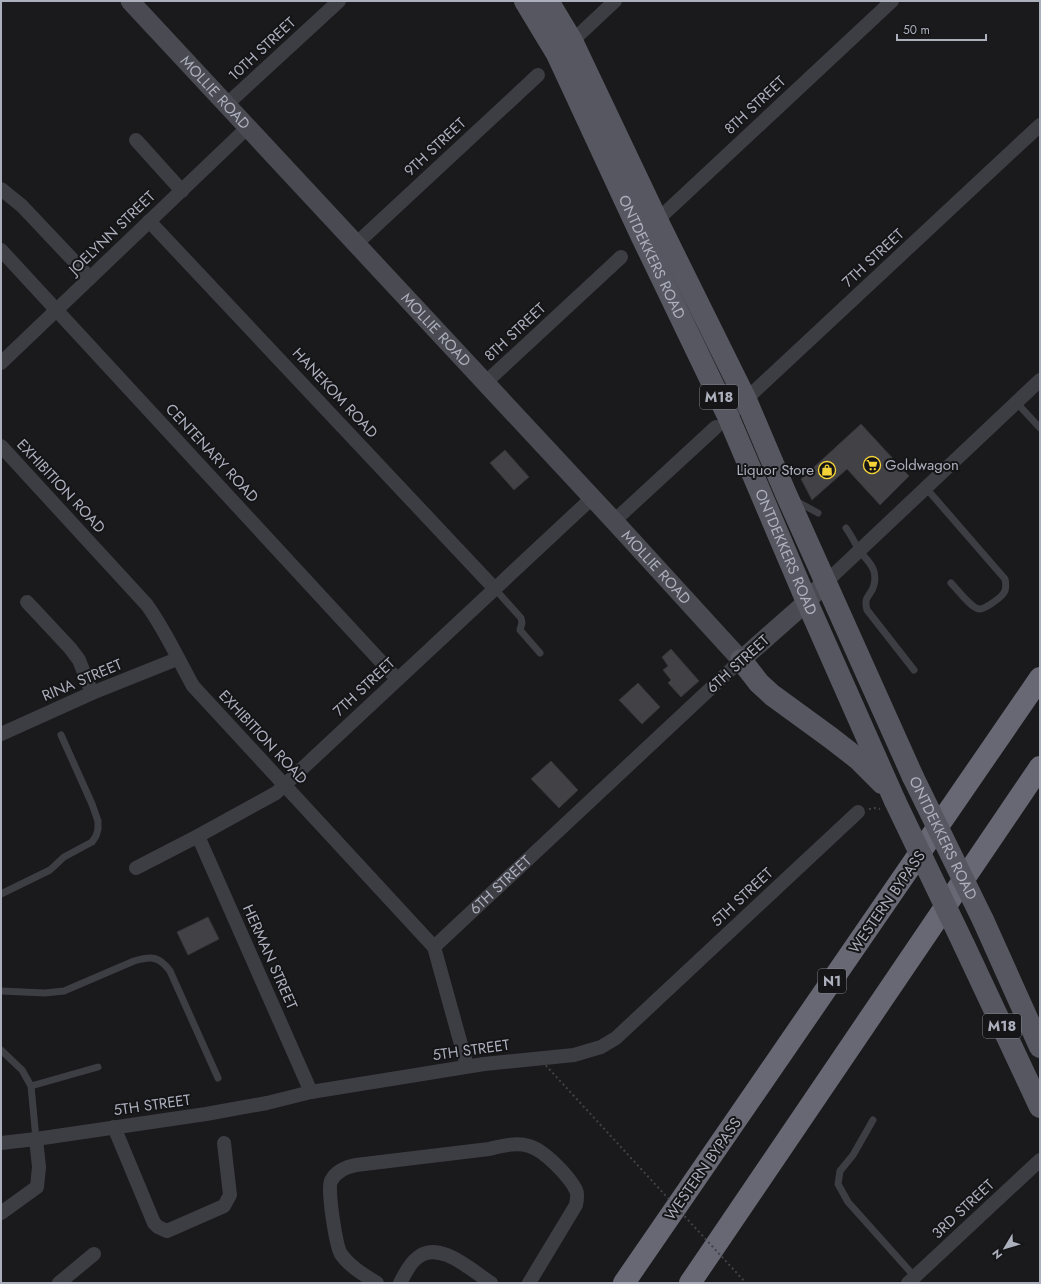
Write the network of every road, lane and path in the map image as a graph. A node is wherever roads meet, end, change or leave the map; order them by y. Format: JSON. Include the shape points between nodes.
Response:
{"nodes":[{"id":1,"x":130,"y":1,"type":"edge"},
{"id":2,"x":339,"y":1,"type":"edge"},
{"id":3,"x":525,"y":1,"type":"edge"},
{"id":4,"x":548,"y":1,"type":"edge"},
{"id":5,"x":615,"y":1,"type":"edge"},
{"id":6,"x":892,"y":1,"type":"edge"},
{"id":7,"x":565,"y":47,"type":"junction"},
{"id":8,"x":538,"y":75,"type":"dead end"},
{"id":9,"x":226,"y":105,"type":"junction"},
{"id":10,"x":1040,"y":125,"type":"edge"},
{"id":11,"x":247,"y":128,"type":"junction"},
{"id":12,"x":136,"y":140,"type":"dead end"},
{"id":13,"x":1,"y":189,"type":"edge"},
{"id":14,"x":182,"y":191,"type":"junction"},
{"id":15,"x":149,"y":222,"type":"junction"},
{"id":16,"x":649,"y":227,"type":"junction"},
{"id":17,"x":356,"y":244,"type":"junction"},
{"id":18,"x":1,"y":250,"type":"edge"},
{"id":19,"x":621,"y":257,"type":"dead end"},
{"id":20,"x":90,"y":278,"type":"junction"},
{"id":21,"x":57,"y":310,"type":"junction"},
{"id":22,"x":1,"y":364,"type":"edge"},
{"id":23,"x":1040,"y":380,"type":"edge"},
{"id":24,"x":485,"y":382,"type":"junction"},
{"id":25,"x":746,"y":400,"type":"junction"},
{"id":26,"x":1016,"y":402,"type":"junction"},
{"id":27,"x":722,"y":421,"type":"junction"},
{"id":28,"x":1040,"y":428,"type":"edge"},
{"id":29,"x":1,"y":446,"type":"edge"},
{"id":30,"x":926,"y":488,"type":"junction"},
{"id":31,"x":592,"y":498,"type":"junction"},
{"id":32,"x":614,"y":521,"type":"junction"},
{"id":33,"x":846,"y":528,"type":"dead end"},
{"id":34,"x":860,"y":551,"type":"junction"},
{"id":35,"x":825,"y":583,"type":"junction"},
{"id":36,"x":951,"y":583,"type":"dead end"},
{"id":37,"x":495,"y":589,"type":"junction"},
{"id":38,"x":27,"y":602,"type":"dead end"},
{"id":39,"x":807,"y":602,"type":"junction"},
{"id":40,"x":540,"y":653,"type":"dead end"},
{"id":41,"x":178,"y":659,"type":"junction"},
{"id":42,"x":741,"y":660,"type":"junction"},
{"id":43,"x":914,"y":670,"type":"dead end"},
{"id":44,"x":1040,"y":678,"type":"edge"},
{"id":45,"x":397,"y":679,"type":"junction"},
{"id":46,"x":92,"y":693,"type":"junction"},
{"id":47,"x":1,"y":734,"type":"edge"},
{"id":48,"x":61,"y":735,"type":"dead end"},
{"id":49,"x":1040,"y":767,"type":"edge"},
{"id":50,"x":284,"y":785,"type":"junction"},
{"id":51,"x":896,"y":802,"type":"junction"},
{"id":52,"x":858,"y":812,"type":"joint"},
{"id":53,"x":198,"y":836,"type":"junction"},
{"id":54,"x":136,"y":868,"type":"dead end"},
{"id":55,"x":2,"y":890,"type":"edge"},
{"id":56,"x":434,"y":948,"type":"junction"},
{"id":57,"x":1,"y":991,"type":"edge"},
{"id":58,"x":1040,"y":1047,"type":"edge"},
{"id":59,"x":1,"y":1050,"type":"edge"},
{"id":60,"x":539,"y":1058,"type":"junction"},
{"id":61,"x":467,"y":1066,"type":"junction"},
{"id":62,"x":98,"y":1067,"type":"dead end"},
{"id":63,"x":218,"y":1078,"type":"dead end"},
{"id":64,"x":31,"y":1086,"type":"junction"},
{"id":65,"x":311,"y":1092,"type":"junction"},
{"id":66,"x":1040,"y":1107,"type":"edge"},
{"id":67,"x":873,"y":1120,"type":"dead end"},
{"id":68,"x":114,"y":1127,"type":"junction"},
{"id":69,"x":36,"y":1139,"type":"junction"},
{"id":70,"x":1,"y":1142,"type":"edge"},
{"id":71,"x":224,"y":1143,"type":"dead end"},
{"id":72,"x":1040,"y":1160,"type":"edge"},
{"id":73,"x":1,"y":1213,"type":"edge"},
{"id":74,"x":94,"y":1254,"type":"dead end"},
{"id":75,"x":912,"y":1280,"type":"edge"},
{"id":76,"x":59,"y":1283,"type":"edge"},
{"id":77,"x":377,"y":1283,"type":"edge"},
{"id":78,"x":400,"y":1283,"type":"edge"},
{"id":79,"x":490,"y":1283,"type":"edge"},
{"id":80,"x":529,"y":1283,"type":"edge"},
{"id":81,"x":624,"y":1283,"type":"edge"},
{"id":82,"x":690,"y":1283,"type":"edge"},
{"id":83,"x":746,"y":1283,"type":"edge"}],
"edges":[{"from":1,"to":9,"type":"main road","name":"MOLLIE ROAD"},
{"from":2,"to":9,"type":"street","name":"10TH STREET"},
{"from":3,"to":7,"type":"main road","name":"ONTDEKKERS ROAD","number":"M18"},
{"from":4,"to":7,"type":"main road","name":"ONTDEKKERS ROAD","number":"M18"},
{"from":5,"to":7,"type":"street"},
{"from":6,"to":16,"type":"street","name":"8TH STREET"},
{"from":7,"to":16,"type":"main road","name":"ONTDEKKERS ROAD","number":"M18"},
{"from":8,"to":17,"type":"street","name":"9TH STREET"},
{"from":9,"to":11,"type":"main road","name":"MOLLIE ROAD"},
{"from":10,"to":25,"type":"street","name":"7TH STREET"},
{"from":11,"to":14,"type":"street","name":"JOELYNN STREET"},
{"from":11,"to":17,"type":"main road","name":"MOLLIE ROAD"},
{"from":12,"to":14,"type":"street"},
{"from":13,"to":20,"type":"street","via":[[22,206]]},
{"from":14,"to":15,"type":"street","name":"JOELYNN STREET"},
{"from":15,"to":20,"type":"street","name":"JOELYNN STREET"},
{"from":15,"to":37,"type":"street","name":"HANEKOM ROAD"},
{"from":16,"to":25,"type":"main road","name":"ONTDEKKERS ROAD","number":"M18"},
{"from":16,"to":27,"type":"main road","name":"ONTDEKKERS ROAD","number":"M18"},
{"from":17,"to":24,"type":"main road","name":"MOLLIE ROAD"},
{"from":18,"to":21,"type":"street","name":"CENTENARY ROAD"},
{"from":19,"to":24,"type":"street","name":"8TH STREET"},
{"from":20,"to":21,"type":"street","name":"JOELYNN STREET"},
{"from":21,"to":22,"type":"street","name":"JOELYNN STREET"},
{"from":21,"to":45,"type":"street","name":"CENTENARY ROAD"},
{"from":23,"to":26,"type":"street","name":"6TH STREET"},
{"from":24,"to":31,"type":"main road","name":"MOLLIE ROAD"},
{"from":25,"to":27,"type":"street","name":"7TH STREET"},
{"from":25,"to":35,"type":"main road","name":"ONTDEKKERS ROAD","number":"M18","via":[[786,494],[805,519]]},
{"from":26,"to":28,"type":"lane"},
{"from":26,"to":30,"type":"street","name":"6TH STREET"},
{"from":27,"to":32,"type":"street","name":"7TH STREET"},
{"from":27,"to":39,"type":"main road","name":"ONTDEKKERS ROAD","number":"M18"},
{"from":29,"to":41,"type":"street","name":"EXHIBITION ROAD","via":[[147,604]]},
{"from":30,"to":34,"type":"street","name":"6TH STREET"},
{"from":30,"to":36,"type":"lane","via":[[1005,579],[1007,585],[1004,594],[984,609],[979,609]]},
{"from":31,"to":32,"type":"main road","name":"MOLLIE ROAD"},
{"from":31,"to":37,"type":"street","name":"7TH STREET"},
{"from":32,"to":42,"type":"main road","name":"MOLLIE ROAD"},
{"from":33,"to":34,"type":"lane"},
{"from":34,"to":35,"type":"street","name":"6TH STREET"},
{"from":34,"to":43,"type":"lane","via":[[875,573],[873,588],[866,599],[867,610]]},
{"from":35,"to":39,"type":"main road","name":"6TH STREET"},
{"from":35,"to":58,"type":"main road","name":"ONTDEKKERS ROAD","number":"M18","bridge":true},
{"from":37,"to":40,"type":"lane","via":[[521,618],[520,630]]},
{"from":37,"to":45,"type":"street","name":"7TH STREET"},
{"from":38,"to":46,"type":"street","via":[[79,660]]},
{"from":39,"to":42,"type":"main road","name":"6TH STREET"},
{"from":39,"to":51,"type":"main road","name":"ONTDEKKERS ROAD","number":"M18"},
{"from":41,"to":46,"type":"street","name":"RINA STREET"},
{"from":41,"to":50,"type":"street","name":"EXHIBITION ROAD","via":[[193,686]]},
{"from":42,"to":51,"type":"main road","via":[[772,695],[858,759],[876,776]]},
{"from":42,"to":56,"type":"street","name":"6TH STREET"},
{"from":44,"to":81,"type":"highway","name":"WESTERN BYPASS","number":"N1"},
{"from":45,"to":50,"type":"street","name":"7TH STREET"},
{"from":46,"to":47,"type":"street","name":"RINA STREET"},
{"from":48,"to":55,"type":"lane","via":[[98,821],[96,836],[92,842],[64,857],[50,870]]},
{"from":49,"to":82,"type":"highway"},
{"from":50,"to":53,"type":"street","name":"7TH STREET","via":[[266,799]]},
{"from":50,"to":56,"type":"street","name":"EXHIBITION ROAD"},
{"from":51,"to":52,"type":"path"},
{"from":51,"to":66,"type":"main road","name":"ONTDEKKERS ROAD","number":"M18","bridge":true},
{"from":52,"to":60,"type":"street","name":"5TH STREET","via":[[616,1038],[586,1052]]},
{"from":53,"to":54,"type":"street","name":"7TH STREET"},
{"from":53,"to":65,"type":"street","name":"HERMAN STREET"},
{"from":56,"to":61,"type":"street","name":"EXHIBITION ROAD"},
{"from":57,"to":63,"type":"lane","via":[[64,991],[134,961],[145,958],[158,959],[170,971]]},
{"from":59,"to":64,"type":"lane","via":[[22,1070]]},
{"from":60,"to":61,"type":"street","name":"5TH STREET"},
{"from":60,"to":83,"type":"path","bridge":true},
{"from":61,"to":65,"type":"street","name":"5TH STREET"},
{"from":62,"to":64,"type":"lane"},
{"from":64,"to":69,"type":"lane"},
{"from":65,"to":68,"type":"street","name":"5TH STREET","via":[[267,1103]]},
{"from":67,"to":75,"type":"lane","via":[[853,1155],[840,1171],[838,1184],[848,1202]]},
{"from":68,"to":69,"type":"street","name":"5TH STREET"},
{"from":68,"to":71,"type":"street","via":[[154,1222],[158,1228],[167,1232],[224,1206],[229,1199]]},
{"from":69,"to":70,"type":"street","name":"5TH STREET"},
{"from":69,"to":73,"type":"street","via":[[39,1167],[37,1187]]},
{"from":72,"to":75,"type":"street","name":"3RD STREET"},
{"from":74,"to":76,"type":"street"},
{"from":77,"to":80,"type":"street","via":[[356,1269],[341,1254],[337,1246],[330,1196],[330,1183],[334,1176],[346,1167],[356,1165],[489,1149],[510,1144],[529,1146],[542,1154],[560,1169],[576,1190],[576,1205]]},
{"from":78,"to":79,"type":"street","via":[[418,1257],[436,1251],[448,1255]]}]}
